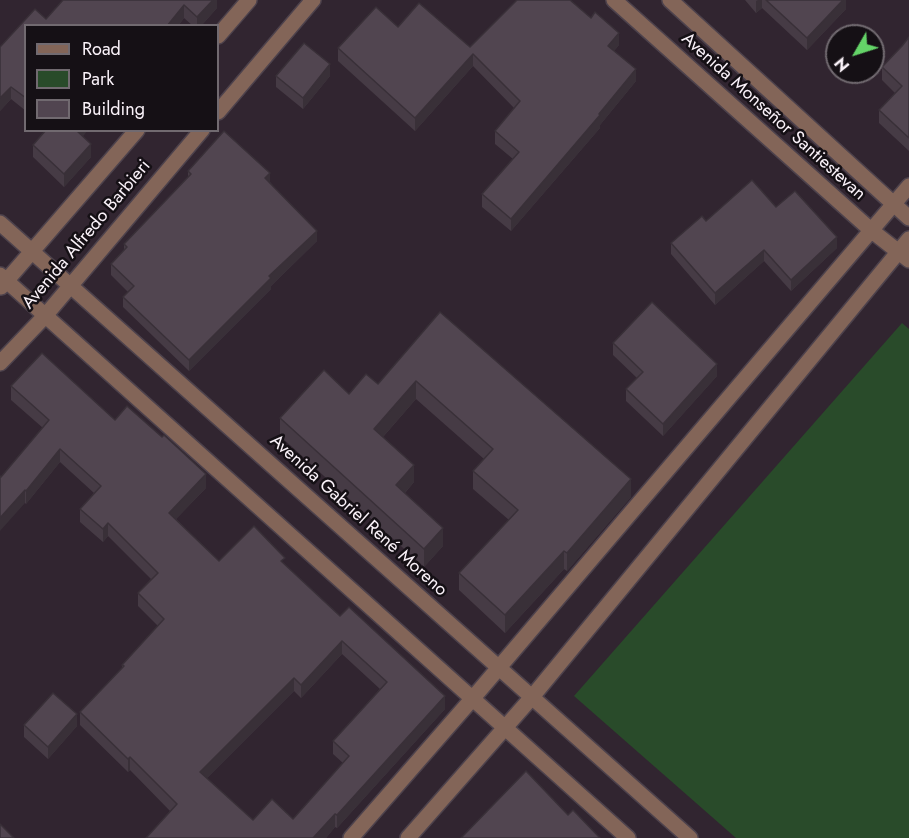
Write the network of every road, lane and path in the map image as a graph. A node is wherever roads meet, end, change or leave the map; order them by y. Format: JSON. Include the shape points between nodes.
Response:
{"nodes":[{"id":1,"x":249,"y":0,"type":"edge"},
{"id":2,"x":313,"y":0,"type":"edge"},
{"id":3,"x":614,"y":0,"type":"edge"},
{"id":4,"x":670,"y":0,"type":"edge"},
{"id":5,"x":219,"y":35,"type":"edge"},
{"id":6,"x":219,"y":111,"type":"edge"},
{"id":7,"x":135,"y":132,"type":"edge"},
{"id":8,"x":200,"y":132,"type":"edge"},
{"id":9,"x":909,"y":186,"type":"edge"},
{"id":10,"x":893,"y":204,"type":"junction"},
{"id":11,"x":909,"y":218,"type":"edge"},
{"id":12,"x":0,"y":223,"type":"edge"},
{"id":13,"x":872,"y":231,"type":"junction"},
{"id":14,"x":906,"y":250,"type":"edge"},
{"id":15,"x":32,"y":253,"type":"junction"},
{"id":16,"x":2,"y":281,"type":"edge"},
{"id":17,"x":70,"y":285,"type":"junction"},
{"id":18,"x":45,"y":316,"type":"junction"},
{"id":19,"x":0,"y":363,"type":"edge"},
{"id":20,"x":499,"y":668,"type":"junction"},
{"id":21,"x":532,"y":697,"type":"junction"},
{"id":22,"x":473,"y":698,"type":"junction"},
{"id":23,"x":505,"y":726,"type":"junction"},
{"id":24,"x":351,"y":838,"type":"edge"},
{"id":25,"x":408,"y":838,"type":"edge"},
{"id":26,"x":628,"y":838,"type":"edge"},
{"id":27,"x":690,"y":838,"type":"edge"}],
"edges":[{"from":1,"to":5,"type":"street"},
{"from":2,"to":6,"type":"street"},
{"from":3,"to":13,"type":"street","name":"Avenida Monseñor Santiestevan"},
{"from":4,"to":10,"type":"street","name":"Avenida Monseñor Santiestevan"},
{"from":7,"to":15,"type":"street","name":"Avenida Alfredo Barbieri"},
{"from":8,"to":17,"type":"street","name":"Avenida Alfredo Barbieri"},
{"from":9,"to":10,"type":"street"},
{"from":10,"to":11,"type":"street","name":"Avenida Monseñor Santiestevan"},
{"from":10,"to":13,"type":"street"},
{"from":12,"to":15,"type":"street","name":"Avenida Gabriel René Moreno"},
{"from":13,"to":14,"type":"street","name":"Avenida Monseñor Santiestevan"},
{"from":13,"to":20,"type":"street"},
{"from":14,"to":21,"type":"street"},
{"from":15,"to":16,"type":"street","name":"Avenida Alfredo Barbieri"},
{"from":15,"to":17,"type":"street","name":"Avenida Gabriel René Moreno"},
{"from":16,"to":18,"type":"street"},
{"from":17,"to":18,"type":"street","name":"Avenida Alfredo Barbieri"},
{"from":17,"to":20,"type":"street","name":"Avenida Gabriel René Moreno"},
{"from":18,"to":19,"type":"street","name":"Avenida Alfredo Barbieri"},
{"from":18,"to":22,"type":"street"},
{"from":20,"to":21,"type":"street","name":"Avenida Gabriel René Moreno"},
{"from":20,"to":22,"type":"street"},
{"from":21,"to":23,"type":"street"},
{"from":21,"to":27,"type":"street","name":"Avenida Gabriel René Moreno"},
{"from":22,"to":23,"type":"street"},
{"from":22,"to":24,"type":"street"},
{"from":23,"to":25,"type":"street"},
{"from":23,"to":26,"type":"street"}]}
